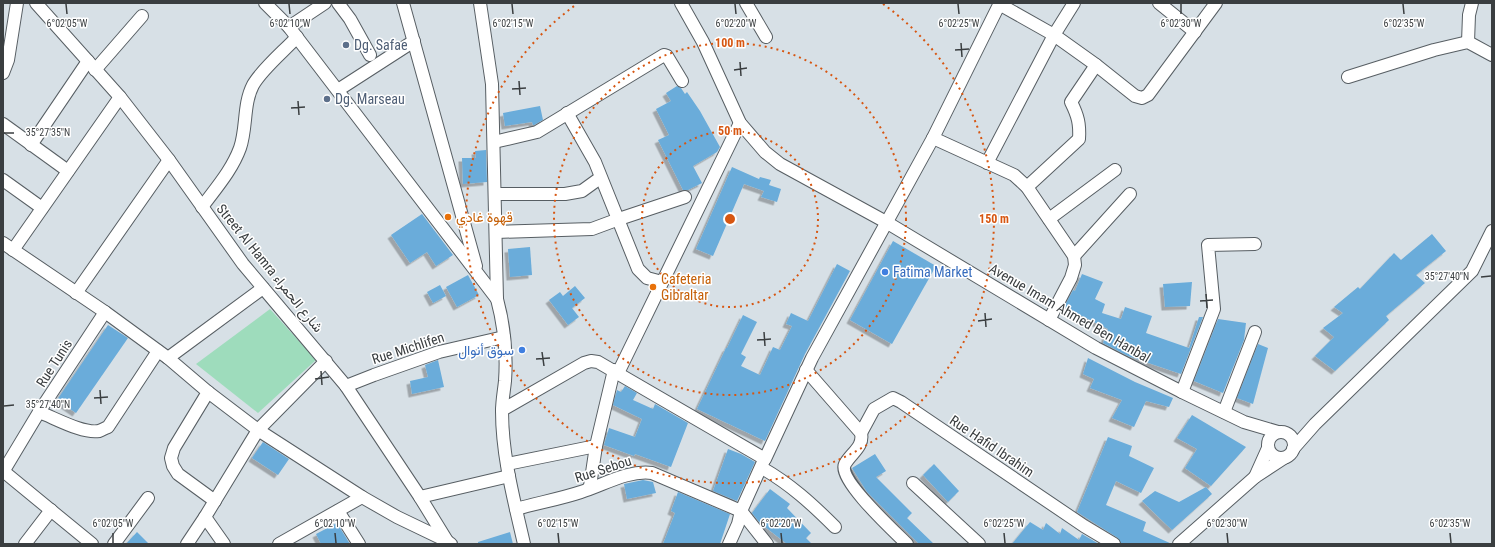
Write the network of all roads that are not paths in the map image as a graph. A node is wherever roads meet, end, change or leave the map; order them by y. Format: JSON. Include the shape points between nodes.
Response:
{"nodes":[{"id":1,"x":17,"y":3,"type":"edge"},
{"id":2,"x":36,"y":3,"type":"edge"},
{"id":3,"x":265,"y":3,"type":"edge"},
{"id":4,"x":325,"y":3,"type":"edge"},
{"id":5,"x":338,"y":3,"type":"edge"},
{"id":6,"x":403,"y":3,"type":"edge"},
{"id":7,"x":480,"y":3,"type":"edge"},
{"id":8,"x":681,"y":3,"type":"edge"},
{"id":9,"x":746,"y":3,"type":"edge"},
{"id":10,"x":1000,"y":3,"type":"edge"},
{"id":11,"x":1074,"y":3,"type":"edge"},
{"id":12,"x":1159,"y":3,"type":"edge"},
{"id":13,"x":1216,"y":3,"type":"edge"},
{"id":14,"x":1472,"y":3,"type":"edge"},
{"id":15,"x":142,"y":16,"type":"dead end"},
{"id":16,"x":289,"y":27,"type":"junction"},
{"id":17,"x":1195,"y":32,"type":"junction"},
{"id":18,"x":1054,"y":35,"type":"junction"},
{"id":19,"x":297,"y":37,"type":"junction"},
{"id":20,"x":766,"y":37,"type":"dead end"},
{"id":21,"x":7,"y":39,"type":"edge"},
{"id":22,"x":414,"y":42,"type":"junction"},
{"id":23,"x":1468,"y":42,"type":"junction"},
{"id":24,"x":370,"y":55,"type":"dead end"},
{"id":25,"x":1492,"y":55,"type":"edge"},
{"id":26,"x":91,"y":65,"type":"junction"},
{"id":27,"x":1096,"y":65,"type":"junction"},
{"id":28,"x":3,"y":73,"type":"edge"},
{"id":29,"x":1348,"y":77,"type":"dead end"},
{"id":30,"x":682,"y":81,"type":"dead end"},
{"id":31,"x":338,"y":90,"type":"junction"},
{"id":32,"x":120,"y":97,"type":"junction"},
{"id":33,"x":567,"y":113,"type":"junction"},
{"id":34,"x":740,"y":123,"type":"junction"},
{"id":35,"x":3,"y":124,"type":"edge"},
{"id":36,"x":933,"y":138,"type":"junction"},
{"id":37,"x":494,"y":142,"type":"junction"},
{"id":38,"x":31,"y":145,"type":"junction"},
{"id":39,"x":169,"y":160,"type":"junction"},
{"id":40,"x":986,"y":163,"type":"junction"},
{"id":41,"x":1115,"y":170,"type":"dead end"},
{"id":42,"x":68,"y":171,"type":"junction"},
{"id":43,"x":600,"y":178,"type":"junction"},
{"id":44,"x":3,"y":180,"type":"edge"},
{"id":45,"x":1027,"y":187,"type":"junction"},
{"id":46,"x":495,"y":194,"type":"junction"},
{"id":47,"x":1130,"y":194,"type":"dead end"},
{"id":48,"x":685,"y":197,"type":"dead end"},
{"id":49,"x":202,"y":207,"type":"junction"},
{"id":50,"x":42,"y":208,"type":"junction"},
{"id":51,"x":619,"y":219,"type":"junction"},
{"id":52,"x":1049,"y":219,"type":"junction"},
{"id":53,"x":886,"y":222,"type":"junction"},
{"id":54,"x":1492,"y":231,"type":"edge"},
{"id":55,"x":496,"y":232,"type":"junction"},
{"id":56,"x":1255,"y":244,"type":"dead end"},
{"id":57,"x":8,"y":246,"type":"edge"},
{"id":58,"x":1074,"y":256,"type":"junction"},
{"id":59,"x":478,"y":273,"type":"junction"},
{"id":60,"x":662,"y":282,"type":"junction"},
{"id":61,"x":263,"y":288,"type":"junction"},
{"id":62,"x":76,"y":293,"type":"junction"},
{"id":63,"x":497,"y":299,"type":"junction"},
{"id":64,"x":105,"y":312,"type":"junction"},
{"id":65,"x":1049,"y":320,"type":"junction"},
{"id":66,"x":1255,"y":332,"type":"dead end"},
{"id":67,"x":504,"y":337,"type":"junction"},
{"id":68,"x":163,"y":354,"type":"junction"},
{"id":69,"x":326,"y":361,"type":"junction"},
{"id":70,"x":806,"y":370,"type":"junction"},
{"id":71,"x":616,"y":372,"type":"junction"},
{"id":72,"x":346,"y":386,"type":"junction"},
{"id":73,"x":208,"y":392,"type":"junction"},
{"id":74,"x":1182,"y":392,"type":"junction"},
{"id":75,"x":502,"y":410,"type":"junction"},
{"id":76,"x":39,"y":412,"type":"junction"},
{"id":77,"x":1224,"y":412,"type":"junction"},
{"id":78,"x":1244,"y":422,"type":"junction"},
{"id":79,"x":1315,"y":424,"type":"junction"},
{"id":80,"x":258,"y":430,"type":"junction"},
{"id":81,"x":1278,"y":432,"type":"junction"},
{"id":82,"x":861,"y":433,"type":"junction"},
{"id":83,"x":1291,"y":436,"type":"junction"},
{"id":84,"x":1268,"y":444,"type":"junction"},
{"id":85,"x":596,"y":446,"type":"junction"},
{"id":86,"x":1293,"y":449,"type":"junction"},
{"id":87,"x":1284,"y":458,"type":"junction"},
{"id":88,"x":763,"y":463,"type":"junction"},
{"id":89,"x":508,"y":470,"type":"junction"},
{"id":90,"x":3,"y":471,"type":"edge"},
{"id":91,"x":1255,"y":477,"type":"junction"},
{"id":92,"x":913,"y":483,"type":"dead end"},
{"id":93,"x":588,"y":489,"type":"junction"},
{"id":94,"x":362,"y":497,"type":"junction"},
{"id":95,"x":420,"y":497,"type":"junction"},
{"id":96,"x":148,"y":498,"type":"dead end"},
{"id":97,"x":215,"y":501,"type":"junction"},
{"id":98,"x":516,"y":509,"type":"junction"},
{"id":99,"x":51,"y":510,"type":"junction"},
{"id":100,"x":338,"y":511,"type":"junction"},
{"id":101,"x":741,"y":511,"type":"junction"},
{"id":102,"x":205,"y":517,"type":"junction"},
{"id":103,"x":835,"y":528,"type":"dead end"},
{"id":104,"x":449,"y":543,"type":"edge"},
{"id":105,"x":26,"y":544,"type":"edge"},
{"id":106,"x":92,"y":544,"type":"edge"},
{"id":107,"x":114,"y":544,"type":"edge"},
{"id":108,"x":187,"y":544,"type":"edge"},
{"id":109,"x":224,"y":544,"type":"edge"},
{"id":110,"x":279,"y":544,"type":"edge"},
{"id":111,"x":359,"y":544,"type":"edge"},
{"id":112,"x":524,"y":544,"type":"edge"},
{"id":113,"x":730,"y":544,"type":"edge"},
{"id":114,"x":767,"y":544,"type":"edge"},
{"id":115,"x":907,"y":544,"type":"edge"},
{"id":116,"x":978,"y":544,"type":"edge"},
{"id":117,"x":1114,"y":544,"type":"edge"},
{"id":118,"x":1179,"y":544,"type":"edge"}],
"edges":[{"from":1,"to":21,"type":"street"},
{"from":2,"to":26,"type":"street","name":"Street Al Hamra شارع الحمراء"},
{"from":3,"to":16,"type":"street"},
{"from":4,"to":16,"type":"street"},
{"from":5,"to":24,"type":"street"},
{"from":6,"to":22,"type":"street"},
{"from":7,"to":37,"type":"street","via":[[492,84]]},
{"from":8,"to":34,"type":"street","name":"Avenue Imam Ahmed Ben Hanbal","via":[[703,42]]},
{"from":9,"to":20,"type":"street"},
{"from":10,"to":18,"type":"street"},
{"from":10,"to":36,"type":"street"},
{"from":11,"to":18,"type":"street"},
{"from":12,"to":17,"type":"street"},
{"from":13,"to":17,"type":"street"},
{"from":14,"to":23,"type":"street"},
{"from":15,"to":26,"type":"street"},
{"from":16,"to":19,"type":"street"},
{"from":17,"to":27,"type":"street","via":[[1148,95],[1142,98],[1135,96]]},
{"from":18,"to":27,"type":"street"},
{"from":18,"to":40,"type":"street"},
{"from":19,"to":31,"type":"street"},
{"from":19,"to":49,"type":"street","via":[[252,86],[240,146],[233,165]]},
{"from":21,"to":28,"type":"street","via":[[8,60]]},
{"from":22,"to":31,"type":"street"},
{"from":22,"to":59,"type":"street"},
{"from":23,"to":25,"type":"street"},
{"from":23,"to":29,"type":"street"},
{"from":26,"to":32,"type":"street","name":"Street Al Hamra شارع الحمراء"},
{"from":26,"to":38,"type":"street"},
{"from":27,"to":45,"type":"street","via":[[1071,102],[1080,126],[1079,139]]},
{"from":30,"to":33,"type":"street","via":[[664,55]]},
{"from":31,"to":59,"type":"street"},
{"from":32,"to":39,"type":"street","name":"Street Al Hamra شارع الحمراء"},
{"from":32,"to":42,"type":"street"},
{"from":33,"to":37,"type":"street","via":[[537,132]]},
{"from":33,"to":43,"type":"street","via":[[595,162]]},
{"from":34,"to":53,"type":"street","name":"Avenue Imam Ahmed Ben Hanbal","via":[[765,152],[780,164]]},
{"from":34,"to":60,"type":"street"},
{"from":35,"to":38,"type":"street"},
{"from":36,"to":40,"type":"street"},
{"from":36,"to":53,"type":"street"},
{"from":37,"to":46,"type":"street"},
{"from":38,"to":42,"type":"street"},
{"from":39,"to":49,"type":"street","name":"Street Al Hamra شارع الحمراء"},
{"from":39,"to":62,"type":"street"},
{"from":40,"to":45,"type":"street","via":[[1014,175]]},
{"from":41,"to":52,"type":"street"},
{"from":42,"to":50,"type":"street"},
{"from":43,"to":46,"type":"street","via":[[582,192]]},
{"from":43,"to":51,"type":"street"},
{"from":44,"to":50,"type":"street"},
{"from":45,"to":52,"type":"street"},
{"from":46,"to":55,"type":"street"},
{"from":47,"to":58,"type":"street"},
{"from":48,"to":51,"type":"street"},
{"from":49,"to":61,"type":"street","name":"Street Al Hamra شارع الحمراء"},
{"from":50,"to":57,"type":"street"},
{"from":51,"to":55,"type":"street","via":[[592,229]]},
{"from":51,"to":60,"type":"street","via":[[638,269],[647,278]]},
{"from":52,"to":58,"type":"street"},
{"from":53,"to":65,"type":"street","name":"Avenue Imam Ahmed Ben Hanbal"},
{"from":53,"to":70,"type":"street"},
{"from":54,"to":79,"type":"street","via":[[1472,271]]},
{"from":55,"to":63,"type":"street"},
{"from":56,"to":74,"type":"street","via":[[1208,245],[1214,309]]},
{"from":57,"to":62,"type":"street"},
{"from":58,"to":65,"type":"street","via":[[1075,265],[1070,278]]},
{"from":59,"to":63,"type":"street"},
{"from":60,"to":71,"type":"street"},
{"from":61,"to":68,"type":"street"},
{"from":61,"to":69,"type":"street","name":"Street Al Hamra شارع الحمراء"},
{"from":62,"to":64,"type":"street"},
{"from":63,"to":67,"type":"street"},
{"from":64,"to":68,"type":"street"},
{"from":64,"to":76,"type":"street","name":"Rue Tunis"},
{"from":65,"to":74,"type":"street","name":"Avenue Imam Ahmed Ben Hanbal","via":[[1096,348]]},
{"from":66,"to":77,"type":"street"},
{"from":67,"to":72,"type":"street","name":"Rue Michlifen","via":[[439,352]]},
{"from":67,"to":75,"type":"street","via":[[505,379]]},
{"from":68,"to":73,"type":"street"},
{"from":68,"to":76,"type":"street","via":[[108,427],[100,431],[75,427]]},
{"from":69,"to":72,"type":"street","name":"Street Al Hamra شارع الحمراء"},
{"from":69,"to":80,"type":"street"},
{"from":70,"to":82,"type":"street"},
{"from":70,"to":88,"type":"street"},
{"from":71,"to":75,"type":"street","via":[[591,360]]},
{"from":71,"to":85,"type":"street"},
{"from":71,"to":88,"type":"street"},
{"from":72,"to":95,"type":"street","name":"Street Al Hamra شارع الحمراء"},
{"from":73,"to":80,"type":"street"},
{"from":73,"to":97,"type":"street","via":[[174,448],[171,458],[178,474]]},
{"from":74,"to":77,"type":"street","name":"Avenue Imam Ahmed Ben Hanbal"},
{"from":75,"to":89,"type":"street","via":[[503,442]]},
{"from":76,"to":90,"type":"street","name":"Rue Tunis"},
{"from":77,"to":78,"type":"street","name":"Avenue Imam Ahmed Ben Hanbal"},
{"from":78,"to":81,"type":"street","name":"Avenue Imam Ahmed Ben Hanbal"},
{"from":78,"to":84,"type":"street","name":"Avenue Imam Ahmed Ben Hanbal"},
{"from":79,"to":83,"type":"street"},
{"from":79,"to":86,"type":"street"},
{"from":80,"to":94,"type":"street"},
{"from":80,"to":97,"type":"street"},
{"from":81,"to":83,"type":"street"},
{"from":81,"to":84,"type":"street","via":[[1272,436]]},
{"from":82,"to":115,"type":"street","via":[[861,444],[844,465],[844,471],[853,488]]},
{"from":82,"to":117,"type":"street","name":"Rue Hafid Ibrahim","via":[[874,410],[893,398]]},
{"from":83,"to":86,"type":"street","via":[[1294,442]]},
{"from":84,"to":87,"type":"street","via":[[1271,454]]},
{"from":84,"to":91,"type":"street"},
{"from":85,"to":89,"type":"street"},
{"from":85,"to":93,"type":"street"},
{"from":86,"to":87,"type":"street"},
{"from":87,"to":91,"type":"street"},
{"from":88,"to":101,"type":"street"},
{"from":88,"to":103,"type":"street","via":[[812,504]]},
{"from":89,"to":95,"type":"street"},
{"from":89,"to":98,"type":"street"},
{"from":90,"to":99,"type":"street"},
{"from":91,"to":118,"type":"street"},
{"from":92,"to":116,"type":"street"},
{"from":93,"to":98,"type":"street","name":"Rue Sebou"},
{"from":93,"to":101,"type":"street","name":"Rue Sebou","via":[[626,475],[643,472]]},
{"from":94,"to":100,"type":"street"},
{"from":94,"to":104,"type":"street"},
{"from":95,"to":104,"type":"street","name":"Street Al Hamra شارع الحمراء"},
{"from":96,"to":107,"type":"street"},
{"from":97,"to":102,"type":"street"},
{"from":98,"to":112,"type":"street"},
{"from":99,"to":105,"type":"street"},
{"from":99,"to":106,"type":"street"},
{"from":100,"to":110,"type":"street"},
{"from":100,"to":111,"type":"street"},
{"from":101,"to":113,"type":"street"},
{"from":101,"to":114,"type":"street"},
{"from":102,"to":108,"type":"street"},
{"from":102,"to":109,"type":"street"}]}
